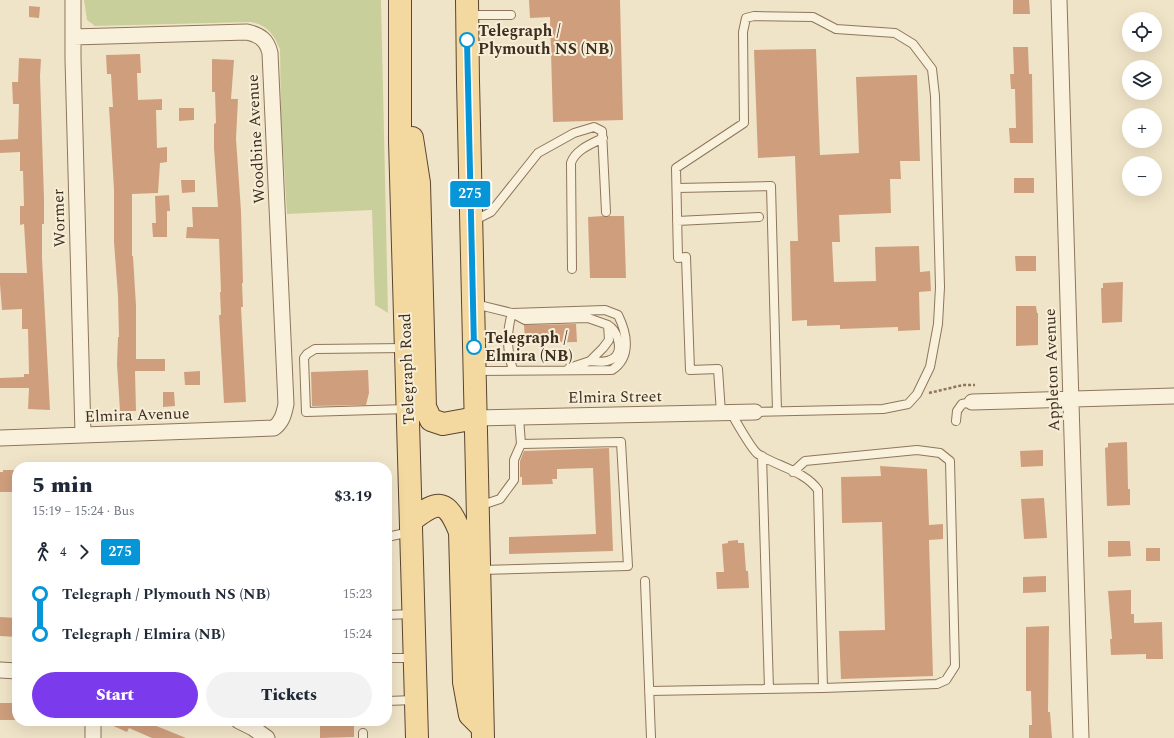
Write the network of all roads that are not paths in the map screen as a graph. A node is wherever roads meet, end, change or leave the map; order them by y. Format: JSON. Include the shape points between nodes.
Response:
{"nodes":[{"id":1,"x":73,"y":0,"type":"edge"},
{"id":2,"x":400,"y":0,"type":"edge"},
{"id":3,"x":1059,"y":0,"type":"edge"},
{"id":4,"x":467,"y":8,"type":"edge"},
{"id":5,"x":511,"y":15,"type":"dead end"},
{"id":6,"x":73,"y":37,"type":"junction"},
{"id":7,"x":401,"y":64,"type":"junction"},
{"id":8,"x":603,"y":138,"type":"junction"},
{"id":9,"x":677,"y":188,"type":"junction"},
{"id":10,"x":606,"y":212,"type":"dead end"},
{"id":11,"x":759,"y":217,"type":"dead end"},
{"id":12,"x":677,"y":221,"type":"junction"},
{"id":13,"x":471,"y":223,"type":"junction"},
{"id":14,"x":572,"y":269,"type":"dead end"},
{"id":15,"x":473,"y":304,"type":"junction"},
{"id":16,"x":512,"y":313,"type":"junction"},
{"id":17,"x":608,"y":325,"type":"junction"},
{"id":18,"x":407,"y":348,"type":"junction"},
{"id":19,"x":590,"y":361,"type":"junction"},
{"id":20,"x":513,"y":370,"type":"junction"},
{"id":21,"x":560,"y":370,"type":"junction"},
{"id":22,"x":474,"y":371,"type":"junction"},
{"id":23,"x":1174,"y":396,"type":"edge"},
{"id":24,"x":1071,"y":399,"type":"junction"},
{"id":25,"x":972,"y":402,"type":"joint"},
{"id":26,"x":418,"y":411,"type":"junction"},
{"id":27,"x":777,"y":411,"type":"junction"},
{"id":28,"x":755,"y":412,"type":"joint"},
{"id":29,"x":726,"y":413,"type":"junction"},
{"id":30,"x":476,"y":418,"type":"junction"},
{"id":31,"x":519,"y":418,"type":"junction"},
{"id":32,"x":956,"y":421,"type":"dead end"},
{"id":33,"x":274,"y":428,"type":"joint"},
{"id":34,"x":83,"y":434,"type":"junction"},
{"id":35,"x":0,"y":438,"type":"edge"},
{"id":36,"x":521,"y":444,"type":"junction"},
{"id":37,"x":762,"y":456,"type":"junction"},
{"id":38,"x":793,"y":472,"type":"junction"},
{"id":39,"x":479,"y":506,"type":"junction"},
{"id":40,"x":412,"y":526,"type":"junction"},
{"id":41,"x":392,"y":535,"type":"edge"},
{"id":42,"x":480,"y":570,"type":"junction"},
{"id":43,"x":645,"y":581,"type":"dead end"},
{"id":44,"x":415,"y":614,"type":"junction"},
{"id":45,"x":392,"y":615,"type":"edge"},
{"id":46,"x":392,"y":658,"type":"edge"},
{"id":47,"x":415,"y":658,"type":"junction"},
{"id":48,"x":0,"y":670,"type":"edge"},
{"id":49,"x":12,"y":671,"type":"edge"},
{"id":50,"x":823,"y":688,"type":"junction"},
{"id":51,"x":769,"y":689,"type":"junction"},
{"id":52,"x":649,"y":691,"type":"junction"},
{"id":53,"x":416,"y":700,"type":"junction"},
{"id":54,"x":392,"y":701,"type":"edge"},
{"id":55,"x":93,"y":726,"type":"edge"},
{"id":56,"x":249,"y":726,"type":"edge"},
{"id":57,"x":483,"y":733,"type":"edge"},
{"id":58,"x":93,"y":738,"type":"edge"},
{"id":59,"x":267,"y":738,"type":"edge"},
{"id":60,"x":417,"y":738,"type":"edge"},
{"id":61,"x":651,"y":738,"type":"edge"},
{"id":62,"x":1081,"y":738,"type":"edge"}],
"edges":[{"from":1,"to":6,"type":"street","name":"Wormer"},
{"from":2,"to":7,"type":"main road","name":"Telegraph Road"},
{"from":3,"to":24,"type":"street","name":"Appleton Avenue"},
{"from":4,"to":5,"type":"lane"},
{"from":4,"to":13,"type":"main road"},
{"from":6,"to":33,"type":"street","name":"Woodbine Avenue","via":[[247,32],[264,39],[268,46],[286,404],[280,424]]},
{"from":6,"to":34,"type":"street","name":"Wormer"},
{"from":7,"to":18,"type":"main road","name":"Telegraph Road","via":[[400,141]]},
{"from":7,"to":26,"type":"main road","via":[[418,183],[425,407]]},
{"from":8,"to":10,"type":"lane"},
{"from":8,"to":13,"type":"lane","via":[[602,131],[594,127],[574,133],[538,153],[491,212]]},
{"from":8,"to":14,"type":"lane","via":[[572,157]]},
{"from":9,"to":12,"type":"lane"},
{"from":9,"to":27,"type":"lane","via":[[771,186]]},
{"from":9,"to":27,"type":"lane","via":[[676,168],[744,123],[743,32],[746,18],[813,17],[836,28],[895,33],[913,44],[932,69],[935,96],[940,287],[938,324],[930,367],[917,394],[908,404],[883,408]]},
{"from":11,"to":12,"type":"lane"},
{"from":12,"to":29,"type":"lane","via":[[678,258],[686,257],[690,370],[718,369]]},
{"from":13,"to":15,"type":"main road"},
{"from":15,"to":16,"type":"lane"},
{"from":15,"to":22,"type":"main road"},
{"from":16,"to":17,"type":"lane","via":[[525,320],[588,318]]},
{"from":16,"to":20,"type":"lane","via":[[507,342]]},
{"from":16,"to":21,"type":"lane","via":[[605,310],[618,315],[625,330],[626,345],[618,366],[612,370]]},
{"from":17,"to":19,"type":"lane","via":[[609,340]]},
{"from":17,"to":19,"type":"lane","via":[[614,328],[618,352],[614,358],[604,362]]},
{"from":18,"to":26,"type":"main road","name":"Telegraph Road"},
{"from":18,"to":26,"type":"lane","via":[[315,349],[307,354],[304,358],[306,412]]},
{"from":19,"to":21,"type":"lane"},
{"from":20,"to":21,"type":"lane"},
{"from":20,"to":22,"type":"lane"},
{"from":22,"to":30,"type":"main road"},
{"from":23,"to":24,"type":"street"},
{"from":24,"to":25,"type":"street"},
{"from":24,"to":62,"type":"street","name":"Appleton Avenue"},
{"from":25,"to":32,"type":"lane","via":[[962,404],[957,411]]},
{"from":26,"to":30,"type":"main road","via":[[443,424]]},
{"from":26,"to":40,"type":"main road","name":"Telegraph Road"},
{"from":27,"to":28,"type":"lane"},
{"from":28,"to":29,"type":"street","name":"Elmira Street"},
{"from":29,"to":31,"type":"street","name":"Elmira Street"},
{"from":29,"to":37,"type":"lane","via":[[756,453]]},
{"from":30,"to":31,"type":"street","name":"Elmira Street"},
{"from":30,"to":39,"type":"main road"},
{"from":31,"to":36,"type":"lane"},
{"from":33,"to":34,"type":"street","name":"Elmira Avenue"},
{"from":34,"to":35,"type":"street","name":"Elmira Avenue"},
{"from":36,"to":39,"type":"lane","via":[[514,460],[514,480],[500,499]]},
{"from":36,"to":42,"type":"lane","via":[[621,442],[628,566]]},
{"from":37,"to":38,"type":"lane"},
{"from":37,"to":51,"type":"lane"},
{"from":38,"to":50,"type":"lane","via":[[812,482],[818,490]]},
{"from":38,"to":50,"type":"lane","via":[[805,461],[917,450],[940,453],[950,461],[955,666],[946,680],[937,684]]},
{"from":39,"to":42,"type":"main road"},
{"from":40,"to":41,"type":"lane"},
{"from":40,"to":44,"type":"main road","name":"Telegraph Road"},
{"from":40,"to":57,"type":"main road","via":[[426,510],[436,506],[446,507],[452,513],[460,532],[464,682],[470,714]]},
{"from":42,"to":57,"type":"main road"},
{"from":43,"to":52,"type":"lane"},
{"from":44,"to":45,"type":"lane"},
{"from":44,"to":47,"type":"main road","name":"Telegraph Road"},
{"from":46,"to":47,"type":"lane"},
{"from":47,"to":53,"type":"main road","name":"Telegraph Road"},
{"from":48,"to":49,"type":"street"},
{"from":50,"to":51,"type":"lane"},
{"from":51,"to":52,"type":"lane"},
{"from":52,"to":61,"type":"lane"},
{"from":53,"to":54,"type":"lane"},
{"from":53,"to":60,"type":"main road","name":"Telegraph Road"},
{"from":55,"to":58,"type":"street"},
{"from":56,"to":59,"type":"street"}]}
